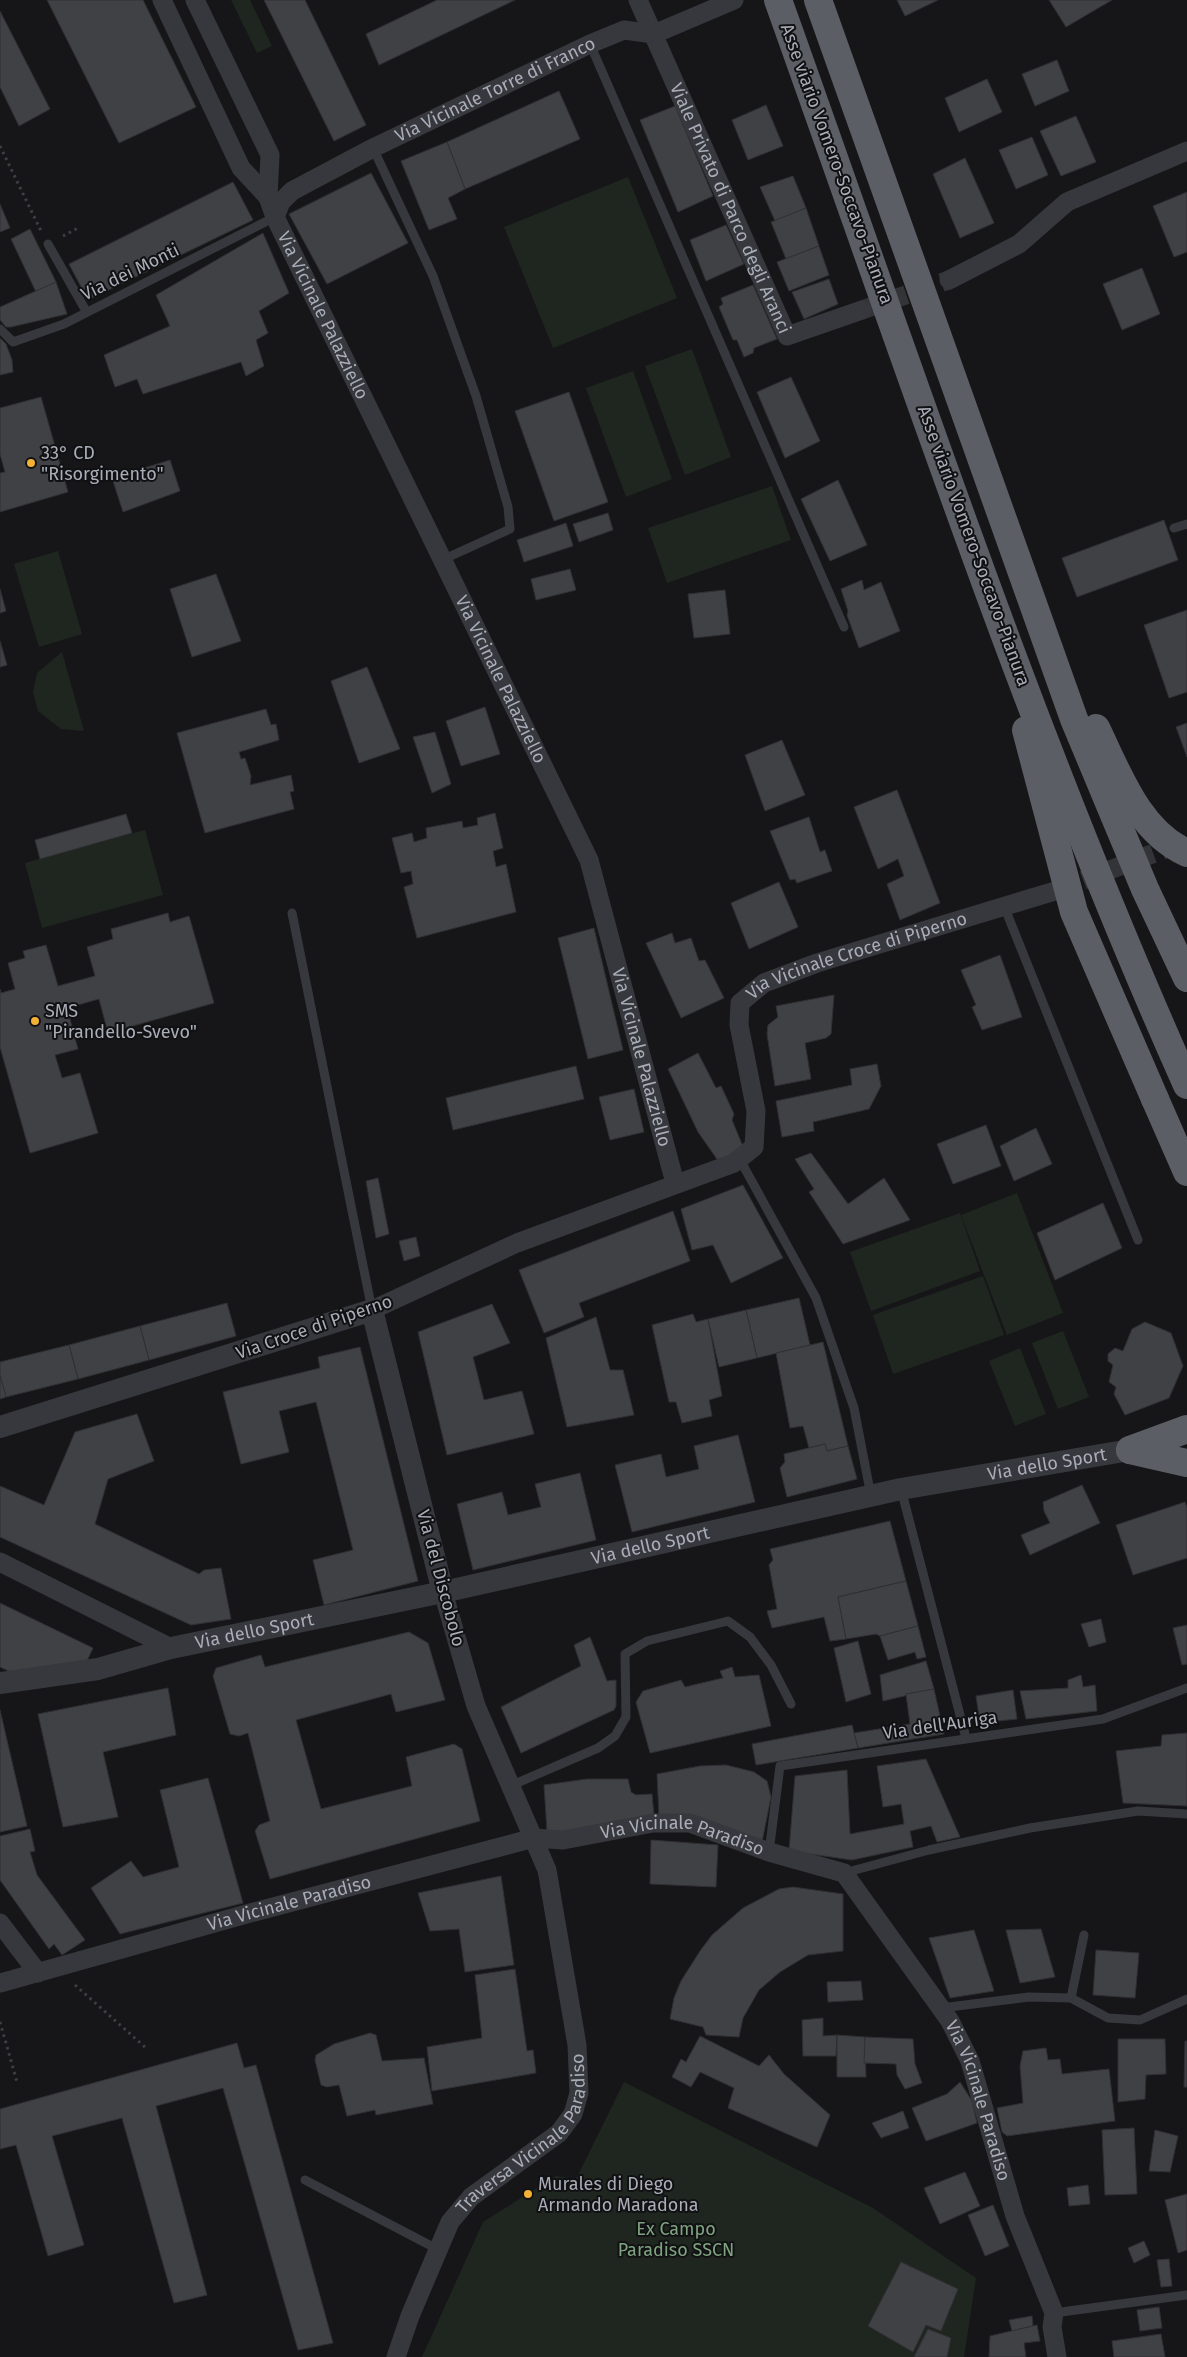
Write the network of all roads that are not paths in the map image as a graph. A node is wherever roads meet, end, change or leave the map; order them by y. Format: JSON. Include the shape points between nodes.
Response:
{"nodes":[{"id":1,"x":162,"y":0,"type":"edge"},
{"id":2,"x":195,"y":0,"type":"edge"},
{"id":3,"x":638,"y":0,"type":"edge"},
{"id":4,"x":734,"y":0,"type":"edge"},
{"id":5,"x":778,"y":0,"type":"edge"},
{"id":6,"x":818,"y":0,"type":"edge"},
{"id":7,"x":654,"y":34,"type":"junction"},
{"id":8,"x":590,"y":44,"type":"junction"},
{"id":9,"x":373,"y":148,"type":"junction"},
{"id":10,"x":1187,"y":152,"type":"edge"},
{"id":11,"x":268,"y":196,"type":"junction"},
{"id":12,"x":275,"y":217,"type":"junction"},
{"id":13,"x":48,"y":244,"type":"road end"},
{"id":14,"x":949,"y":280,"type":"tunnel mouth"},
{"id":15,"x":862,"y":310,"type":"tunnel mouth"},
{"id":16,"x":86,"y":311,"type":"junction"},
{"id":17,"x":0,"y":329,"type":"edge"},
{"id":18,"x":1187,"y":524,"type":"edge"},
{"id":19,"x":1174,"y":528,"type":"dead end"},
{"id":20,"x":442,"y":560,"type":"junction"},
{"id":21,"x":989,"y":590,"type":"junction"},
{"id":22,"x":1036,"y":607,"type":"junction"},
{"id":23,"x":844,"y":627,"type":"dead end"},
{"id":24,"x":1187,"y":853,"type":"edge"},
{"id":25,"x":1055,"y":891,"type":"tunnel mouth"},
{"id":26,"x":1004,"y":906,"type":"junction"},
{"id":27,"x":292,"y":913,"type":"dead end"},
{"id":28,"x":1187,"y":978,"type":"edge"},
{"id":29,"x":1187,"y":1085,"type":"edge"},
{"id":30,"x":739,"y":1158,"type":"junction"},
{"id":31,"x":1187,"y":1172,"type":"edge"},
{"id":32,"x":675,"y":1183,"type":"junction"},
{"id":33,"x":1138,"y":1240,"type":"dead end"},
{"id":34,"x":372,"y":1310,"type":"junction"},
{"id":35,"x":0,"y":1427,"type":"edge"},
{"id":36,"x":1187,"y":1429,"type":"edge"},
{"id":37,"x":1130,"y":1450,"type":"junction"},
{"id":38,"x":1187,"y":1463,"type":"edge"},
{"id":39,"x":901,"y":1489,"type":"junction"},
{"id":40,"x":871,"y":1496,"type":"junction"},
{"id":41,"x":0,"y":1562,"type":"edge"},
{"id":42,"x":444,"y":1592,"type":"junction"},
{"id":43,"x":171,"y":1648,"type":"junction"},
{"id":44,"x":0,"y":1683,"type":"edge"},
{"id":45,"x":1187,"y":1688,"type":"edge"},
{"id":46,"x":790,"y":1704,"type":"dead end"},
{"id":47,"x":966,"y":1738,"type":"junction"},
{"id":48,"x":510,"y":1786,"type":"junction"},
{"id":49,"x":1187,"y":1814,"type":"edge"},
{"id":50,"x":534,"y":1838,"type":"junction"},
{"id":51,"x":769,"y":1852,"type":"junction"},
{"id":52,"x":844,"y":1873,"type":"junction"},
{"id":53,"x":0,"y":1923,"type":"edge"},
{"id":54,"x":1084,"y":1935,"type":"dead end"},
{"id":55,"x":47,"y":1970,"type":"junction"},
{"id":56,"x":0,"y":1983,"type":"edge"},
{"id":57,"x":1071,"y":1998,"type":"junction"},
{"id":58,"x":1187,"y":1999,"type":"edge"},
{"id":59,"x":940,"y":2008,"type":"junction"},
{"id":60,"x":305,"y":2180,"type":"dead end"},
{"id":61,"x":438,"y":2250,"type":"junction"},
{"id":62,"x":1187,"y":2295,"type":"edge"},
{"id":63,"x":1054,"y":2313,"type":"junction"},
{"id":64,"x":396,"y":2357,"type":"edge"},
{"id":65,"x":1057,"y":2357,"type":"edge"}],
"edges":[{"from":1,"to":11,"type":"street","name":"Via Vicinale Palazziello","via":[[241,168]]},
{"from":2,"to":11,"type":"street","name":"Via Vicinale Palazziello","via":[[270,155]]},
{"from":3,"to":7,"type":"street"},
{"from":4,"to":7,"type":"street"},
{"from":5,"to":21,"type":"highway","name":"Asse viario Vomero-Soccavo-Pianura","bridge":true},
{"from":6,"to":22,"type":"highway","name":"Asse viario Vomero-Soccavo-Pianura","bridge":true},
{"from":7,"to":8,"type":"street","name":"Via Vicinale Torre di Franco","via":[[624,30]]},
{"from":7,"to":15,"type":"street","name":"Viale Privato di Parco degli Aranci","via":[[787,336]]},
{"from":8,"to":9,"type":"street","name":"Via Vicinale Torre di Franco"},
{"from":8,"to":23,"type":"lane"},
{"from":9,"to":12,"type":"street","name":"Via Vicinale Torre di Franco","via":[[292,191],[281,202]]},
{"from":9,"to":20,"type":"lane","via":[[433,276],[476,396],[508,507],[510,528]]},
{"from":10,"to":14,"type":"street","via":[[1067,202],[1019,244]]},
{"from":11,"to":12,"type":"street","name":"Via Vicinale Palazziello"},
{"from":12,"to":16,"type":"lane","name":"Via dei Monti"},
{"from":12,"to":20,"type":"street","name":"Via Vicinale Palazziello"},
{"from":13,"to":16,"type":"lane"},
{"from":16,"to":17,"type":"lane","name":"Via dei Monti","via":[[64,324],[13,342]]},
{"from":18,"to":19,"type":"lane"},
{"from":20,"to":32,"type":"street","name":"Via Vicinale Palazziello","via":[[589,860]]},
{"from":21,"to":29,"type":"highway","name":"Asse viario Vomero-Soccavo-Pianura","bridge":true,"via":[[1088,850]]},
{"from":21,"to":31,"type":"highway","bridge":true,"via":[[1074,912]]},
{"from":22,"to":24,"type":"highway","bridge":true,"via":[[1132,800],[1150,826],[1175,848]]},
{"from":22,"to":28,"type":"highway","name":"Asse viario Vomero-Soccavo-Pianura","bridge":true,"via":[[1074,719],[1145,889]]},
{"from":25,"to":26,"type":"street","name":"Via Vicinale Croce di Piperno"},
{"from":26,"to":30,"type":"street","name":"Via Vicinale Croce di Piperno","via":[[818,963],[764,983],[740,1003],[739,1025],[756,1111],[754,1147]]},
{"from":26,"to":33,"type":"lane"},
{"from":27,"to":34,"type":"lane"},
{"from":30,"to":32,"type":"street","name":"Via Vicinale Croce di Piperno","via":[[734,1163]]},
{"from":30,"to":40,"type":"lane","via":[[816,1298],[854,1408]]},
{"from":32,"to":34,"type":"street","name":"Via Croce di Piperno","via":[[517,1243]]},
{"from":34,"to":35,"type":"street","name":"Via Croce di Piperno"},
{"from":34,"to":42,"type":"street","name":"Via del Discobolo"},
{"from":36,"to":37,"type":"highway"},
{"from":37,"to":38,"type":"highway"},
{"from":37,"to":39,"type":"street","name":"Via dello Sport"},
{"from":39,"to":40,"type":"street","name":"Via dello Sport"},
{"from":39,"to":47,"type":"lane"},
{"from":40,"to":42,"type":"street","name":"Via dello Sport"},
{"from":41,"to":43,"type":"street"},
{"from":42,"to":43,"type":"street","name":"Via dello Sport"},
{"from":42,"to":48,"type":"street","name":"Via del Discobolo","via":[[476,1706]]},
{"from":43,"to":44,"type":"street","name":"Via dello Sport","via":[[98,1669]]},
{"from":45,"to":47,"type":"lane","name":"Via dell'Auriga","via":[[1103,1719]]},
{"from":46,"to":48,"type":"lane","via":[[771,1665],[750,1637],[728,1622],[647,1641],[624,1654],[626,1716],[615,1736],[598,1748]]},
{"from":47,"to":51,"type":"lane","name":"Via dell'Auriga","via":[[780,1766]]},
{"from":48,"to":50,"type":"street","name":"Via del Discobolo"},
{"from":49,"to":52,"type":"lane","via":[[1138,1811],[1030,1828]]},
{"from":50,"to":51,"type":"street","name":"Via Vicinale Paradiso","via":[[564,1840],[654,1824],[690,1823]]},
{"from":50,"to":55,"type":"street","name":"Via Vicinale Paradiso"},
{"from":50,"to":61,"type":"street","name":"Traversa Vicinale Paradiso","via":[[547,1870],[576,2045],[579,2093],[573,2114],[559,2133],[471,2197],[450,2222]]},
{"from":51,"to":52,"type":"street","name":"Via Vicinale Paradiso"},
{"from":52,"to":59,"type":"street","name":"Via Vicinale Paradiso"},
{"from":53,"to":55,"type":"street"},
{"from":54,"to":57,"type":"lane"},
{"from":55,"to":56,"type":"street","name":"Via Vicinale Paradiso"},
{"from":57,"to":58,"type":"lane","via":[[1108,2018],[1140,2020]]},
{"from":57,"to":59,"type":"lane","via":[[1029,1997]]},
{"from":59,"to":63,"type":"street","name":"Via Vicinale Paradiso","via":[[970,2061],[1015,2216]]},
{"from":60,"to":61,"type":"lane"},
{"from":61,"to":64,"type":"street","name":"Traversa Vicinale Paradiso"},
{"from":62,"to":63,"type":"lane"},
{"from":63,"to":65,"type":"street","name":"Via Vicinale Paradiso","via":[[1052,2327]]}]}
